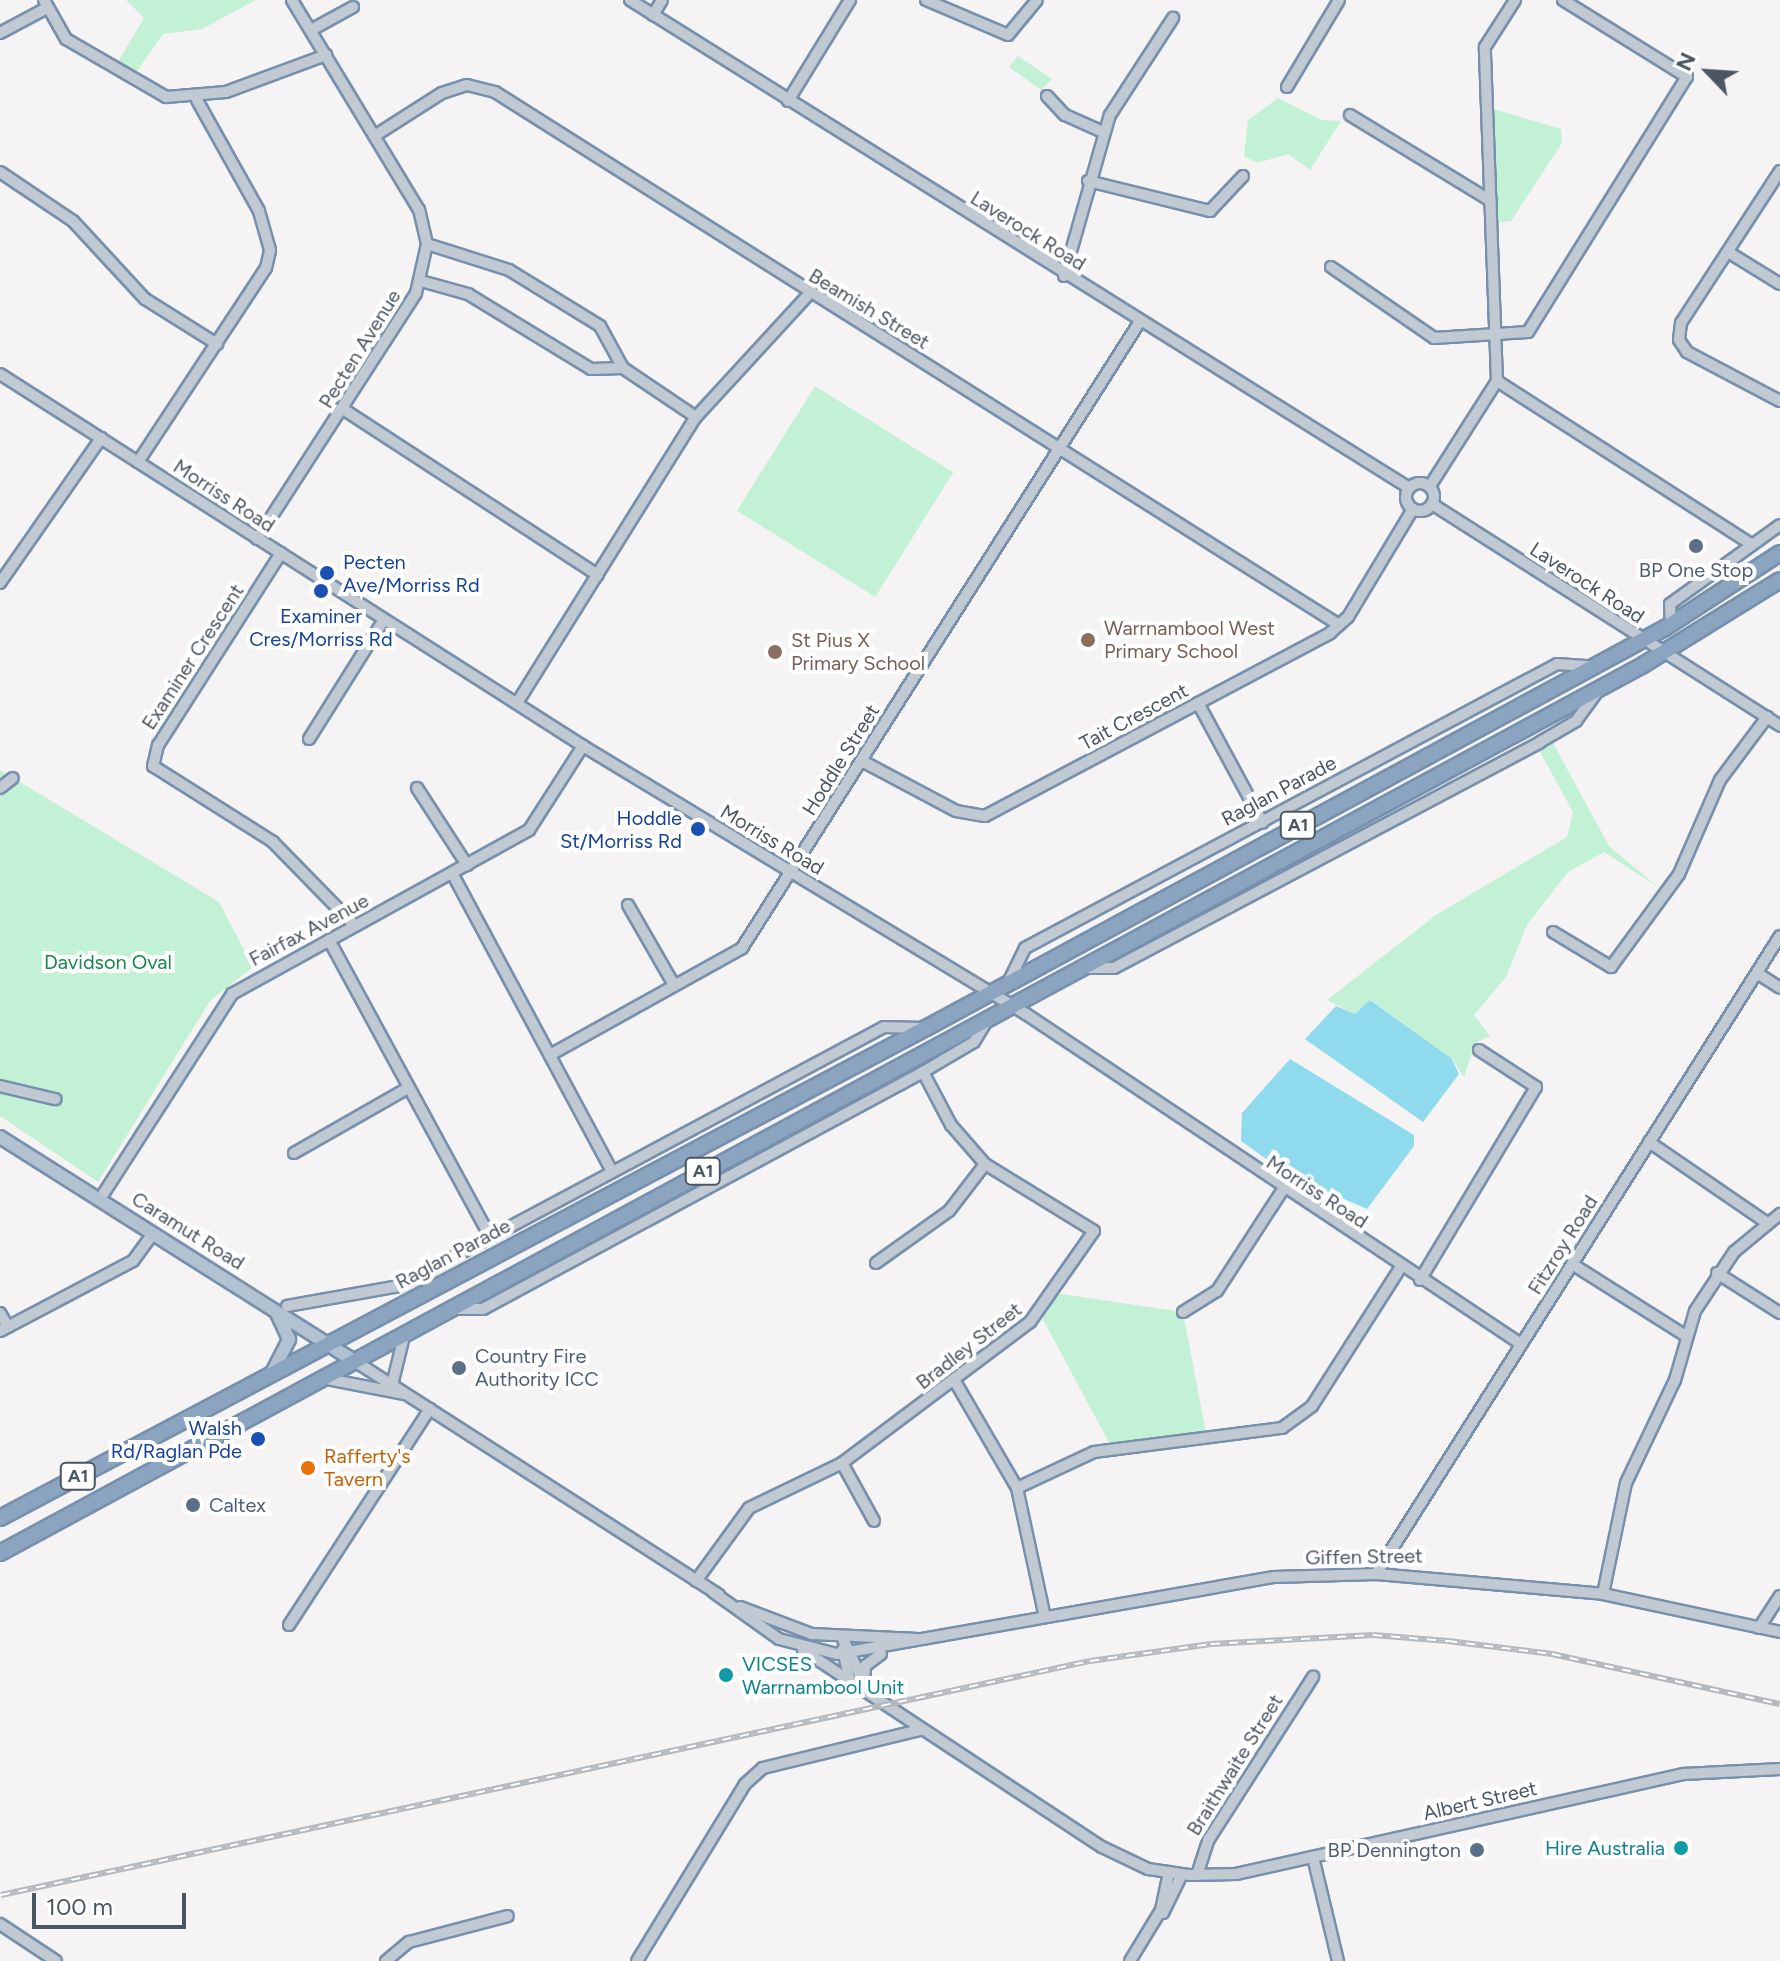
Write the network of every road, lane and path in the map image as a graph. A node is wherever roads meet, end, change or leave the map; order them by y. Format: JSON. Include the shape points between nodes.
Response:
{"nodes":[{"id":1,"x":292,"y":0,"type":"edge"},
{"id":2,"x":630,"y":0,"type":"edge"},
{"id":3,"x":662,"y":0,"type":"edge"},
{"id":4,"x":850,"y":0,"type":"edge"},
{"id":5,"x":926,"y":0,"type":"edge"},
{"id":6,"x":1037,"y":0,"type":"edge"},
{"id":7,"x":1339,"y":0,"type":"edge"},
{"id":8,"x":1515,"y":0,"type":"edge"},
{"id":9,"x":1563,"y":0,"type":"edge"},
{"id":10,"x":45,"y":4,"type":"edge"},
{"id":11,"x":353,"y":7,"type":"dead end"},
{"id":12,"x":653,"y":15,"type":"junction"},
{"id":13,"x":1173,"y":18,"type":"dead end"},
{"id":14,"x":311,"y":30,"type":"junction"},
{"id":15,"x":0,"y":33,"type":"edge"},
{"id":16,"x":326,"y":55,"type":"junction"},
{"id":17,"x":1287,"y":87,"type":"dead end"},
{"id":18,"x":1047,"y":96,"type":"dead end"},
{"id":19,"x":197,"y":100,"type":"junction"},
{"id":20,"x":788,"y":101,"type":"junction"},
{"id":21,"x":1350,"y":115,"type":"dead end"},
{"id":22,"x":1103,"y":132,"type":"junction"},
{"id":23,"x":376,"y":135,"type":"junction"},
{"id":24,"x":1780,"y":171,"type":"edge"},
{"id":25,"x":0,"y":172,"type":"edge"},
{"id":26,"x":1243,"y":176,"type":"dead end"},
{"id":27,"x":1088,"y":181,"type":"junction"},
{"id":28,"x":1491,"y":201,"type":"junction"},
{"id":29,"x":427,"y":244,"type":"junction"},
{"id":30,"x":1728,"y":252,"type":"junction"},
{"id":31,"x":1331,"y":267,"type":"dead end"},
{"id":32,"x":1064,"y":276,"type":"junction"},
{"id":33,"x":421,"y":281,"type":"junction"},
{"id":34,"x":1780,"y":284,"type":"edge"},
{"id":35,"x":809,"y":294,"type":"junction"},
{"id":36,"x":1139,"y":323,"type":"junction"},
{"id":37,"x":1495,"y":338,"type":"junction"},
{"id":38,"x":217,"y":344,"type":"junction"},
{"id":39,"x":623,"y":368,"type":"junction"},
{"id":40,"x":0,"y":374,"type":"edge"},
{"id":41,"x":1497,"y":381,"type":"junction"},
{"id":42,"x":1780,"y":401,"type":"edge"},
{"id":43,"x":343,"y":409,"type":"junction"},
{"id":44,"x":696,"y":417,"type":"junction"},
{"id":45,"x":101,"y":438,"type":"junction"},
{"id":46,"x":1061,"y":447,"type":"junction"},
{"id":47,"x":138,"y":462,"type":"junction"},
{"id":48,"x":1430,"y":486,"type":"junction"},
{"id":49,"x":1409,"y":488,"type":"junction"},
{"id":50,"x":1432,"y":504,"type":"junction"},
{"id":51,"x":1413,"y":509,"type":"junction"},
{"id":52,"x":1780,"y":525,"type":"edge"},
{"id":53,"x":257,"y":539,"type":"junction"},
{"id":54,"x":1752,"y":545,"type":"junction"},
{"id":55,"x":281,"y":553,"type":"junction"},
{"id":56,"x":1780,"y":553,"type":"edge"},
{"id":57,"x":598,"y":575,"type":"junction"},
{"id":58,"x":1780,"y":580,"type":"edge"},
{"id":59,"x":0,"y":583,"type":"edge"},
{"id":60,"x":383,"y":621,"type":"junction"},
{"id":61,"x":1671,"y":624,"type":"junction"},
{"id":62,"x":1339,"y":625,"type":"junction"},
{"id":63,"x":1642,"y":639,"type":"junction"},
{"id":64,"x":1667,"y":652,"type":"junction"},
{"id":65,"x":1589,"y":666,"type":"junction"},
{"id":66,"x":517,"y":703,"type":"junction"},
{"id":67,"x":1198,"y":703,"type":"junction"},
{"id":68,"x":1767,"y":717,"type":"junction"},
{"id":69,"x":1780,"y":726,"type":"edge"},
{"id":70,"x":309,"y":739,"type":"dead end"},
{"id":71,"x":583,"y":746,"type":"junction"},
{"id":72,"x":862,"y":761,"type":"junction"},
{"id":73,"x":13,"y":778,"type":"dead end"},
{"id":74,"x":0,"y":788,"type":"edge"},
{"id":75,"x":417,"y":788,"type":"dead end"},
{"id":76,"x":1263,"y":823,"type":"junction"},
{"id":77,"x":467,"y":865,"type":"junction"},
{"id":78,"x":791,"y":872,"type":"junction"},
{"id":79,"x":452,"y":873,"type":"junction"},
{"id":80,"x":628,"y":905,"type":"dead end"},
{"id":81,"x":355,"y":926,"type":"junction"},
{"id":82,"x":1553,"y":932,"type":"dead end"},
{"id":83,"x":1780,"y":936,"type":"edge"},
{"id":84,"x":329,"y":940,"type":"junction"},
{"id":85,"x":1757,"y":973,"type":"junction"},
{"id":86,"x":1008,"y":983,"type":"junction"},
{"id":87,"x":674,"y":985,"type":"junction"},
{"id":88,"x":1780,"y":988,"type":"edge"},
{"id":89,"x":988,"y":992,"type":"junction"},
{"id":90,"x":1010,"y":1005,"type":"junction"},
{"id":91,"x":990,"y":1016,"type":"junction"},
{"id":92,"x":926,"y":1028,"type":"junction"},
{"id":93,"x":1479,"y":1050,"type":"dead end"},
{"id":94,"x":550,"y":1055,"type":"junction"},
{"id":95,"x":923,"y":1072,"type":"junction"},
{"id":96,"x":0,"y":1086,"type":"edge"},
{"id":97,"x":408,"y":1088,"type":"junction"},
{"id":98,"x":55,"y":1099,"type":"dead end"},
{"id":99,"x":0,"y":1137,"type":"edge"},
{"id":100,"x":1649,"y":1142,"type":"junction"},
{"id":101,"x":294,"y":1153,"type":"dead end"},
{"id":102,"x":985,"y":1164,"type":"junction"},
{"id":103,"x":611,"y":1169,"type":"junction"},
{"id":104,"x":1282,"y":1191,"type":"junction"},
{"id":105,"x":100,"y":1199,"type":"junction"},
{"id":106,"x":1780,"y":1214,"type":"edge"},
{"id":107,"x":1766,"y":1222,"type":"junction"},
{"id":108,"x":153,"y":1233,"type":"junction"},
{"id":109,"x":489,"y":1235,"type":"junction"},
{"id":110,"x":876,"y":1263,"type":"dead end"},
{"id":111,"x":1572,"y":1264,"type":"junction"},
{"id":112,"x":1401,"y":1267,"type":"junction"},
{"id":113,"x":1717,"y":1273,"type":"junction"},
{"id":114,"x":1420,"y":1280,"type":"junction"},
{"id":115,"x":394,"y":1288,"type":"junction"},
{"id":116,"x":403,"y":1303,"type":"junction"},
{"id":117,"x":281,"y":1308,"type":"junction"},
{"id":118,"x":450,"y":1309,"type":"junction"},
{"id":119,"x":1183,"y":1312,"type":"dead end"},
{"id":120,"x":0,"y":1313,"type":"edge"},
{"id":121,"x":1780,"y":1313,"type":"edge"},
{"id":122,"x":412,"y":1328,"type":"junction"},
{"id":123,"x":4,"y":1329,"type":"edge"},
{"id":124,"x":1686,"y":1336,"type":"junction"},
{"id":125,"x":328,"y":1343,"type":"junction"},
{"id":126,"x":1521,"y":1344,"type":"junction"},
{"id":127,"x":353,"y":1360,"type":"junction"},
{"id":128,"x":272,"y":1373,"type":"junction"},
{"id":129,"x":316,"y":1376,"type":"junction"},
{"id":130,"x":956,"y":1383,"type":"junction"},
{"id":131,"x":392,"y":1385,"type":"junction"},
{"id":132,"x":406,"y":1394,"type":"junction"},
{"id":133,"x":430,"y":1409,"type":"junction"},
{"id":134,"x":842,"y":1463,"type":"junction"},
{"id":135,"x":1017,"y":1488,"type":"junction"},
{"id":136,"x":0,"y":1518,"type":"edge"},
{"id":137,"x":874,"y":1521,"type":"dead end"},
{"id":138,"x":0,"y":1553,"type":"edge"},
{"id":139,"x":1376,"y":1574,"type":"junction"},
{"id":140,"x":696,"y":1581,"type":"junction"},
{"id":141,"x":713,"y":1592,"type":"junction"},
{"id":142,"x":1603,"y":1594,"type":"junction"},
{"id":143,"x":1780,"y":1596,"type":"edge"},
{"id":144,"x":1044,"y":1613,"type":"junction"},
{"id":145,"x":289,"y":1625,"type":"dead end"},
{"id":146,"x":1759,"y":1628,"type":"junction"},
{"id":147,"x":1780,"y":1632,"type":"edge"},
{"id":148,"x":948,"y":1635,"type":"junction"},
{"id":149,"x":843,"y":1639,"type":"junction"},
{"id":150,"x":798,"y":1647,"type":"junction"},
{"id":151,"x":890,"y":1650,"type":"junction"},
{"id":152,"x":845,"y":1655,"type":"junction"},
{"id":153,"x":1313,"y":1677,"type":"dead end"},
{"id":154,"x":852,"y":1685,"type":"junction"},
{"id":155,"x":869,"y":1693,"type":"junction"},
{"id":156,"x":920,"y":1730,"type":"junction"},
{"id":157,"x":1780,"y":1769,"type":"edge"},
{"id":158,"x":1313,"y":1857,"type":"junction"},
{"id":159,"x":1169,"y":1872,"type":"junction"},
{"id":160,"x":1189,"y":1874,"type":"junction"},
{"id":161,"x":508,"y":1916,"type":"dead end"},
{"id":162,"x":0,"y":1924,"type":"edge"},
{"id":163,"x":1152,"y":1927,"type":"junction"},
{"id":164,"x":56,"y":1961,"type":"edge"},
{"id":165,"x":386,"y":1961,"type":"edge"},
{"id":166,"x":637,"y":1961,"type":"edge"},
{"id":167,"x":1130,"y":1961,"type":"edge"},
{"id":168,"x":1338,"y":1961,"type":"edge"}],
"edges":[{"from":1,"to":14,"type":"street","name":"Pecten Avenue"},
{"from":2,"to":12,"type":"street","name":"Laverock Road"},
{"from":3,"to":12,"type":"street"},
{"from":4,"to":20,"type":"street"},
{"from":5,"to":6,"type":"street","via":[[1008,35]]},
{"from":7,"to":17,"type":"street"},
{"from":8,"to":28,"type":"street","via":[[1485,47]]},
{"from":9,"to":37,"type":"street","via":[[1687,77],[1528,332]]},
{"from":10,"to":15,"type":"street"},
{"from":10,"to":19,"type":"street","via":[[66,39],[139,86]]},
{"from":11,"to":14,"type":"street"},
{"from":12,"to":20,"type":"street","name":"Laverock Road"},
{"from":13,"to":22,"type":"street"},
{"from":14,"to":16,"type":"street","name":"Pecten Avenue"},
{"from":16,"to":19,"type":"street"},
{"from":16,"to":23,"type":"street","name":"Pecten Avenue"},
{"from":18,"to":22,"type":"street","via":[[1065,115]]},
{"from":19,"to":38,"type":"street","via":[[259,211],[270,250]]},
{"from":20,"to":32,"type":"street","name":"Laverock Road"},
{"from":21,"to":28,"type":"street"},
{"from":22,"to":27,"type":"street"},
{"from":23,"to":29,"type":"street","name":"Pecten Avenue","via":[[419,210]]},
{"from":23,"to":35,"type":"street","name":"Beamish Street","via":[[442,93],[467,85],[495,92]]},
{"from":24,"to":30,"type":"street"},
{"from":25,"to":38,"type":"street","via":[[73,221],[145,299]]},
{"from":26,"to":27,"type":"street","via":[[1210,211]]},
{"from":27,"to":32,"type":"street"},
{"from":28,"to":37,"type":"street"},
{"from":29,"to":33,"type":"street","name":"Pecten Avenue"},
{"from":29,"to":39,"type":"street","via":[[509,270],[600,326]]},
{"from":30,"to":34,"type":"street"},
{"from":30,"to":42,"type":"street","via":[[1681,323],[1679,340],[1687,352]]},
{"from":31,"to":37,"type":"street","via":[[1434,338]]},
{"from":32,"to":36,"type":"street","name":"Laverock Road"},
{"from":33,"to":39,"type":"street","via":[[468,294],[591,369]]},
{"from":33,"to":43,"type":"street","name":"Pecten Avenue"},
{"from":35,"to":44,"type":"street"},
{"from":35,"to":46,"type":"street","name":"Beamish Street"},
{"from":36,"to":46,"type":"street","name":"Hoddle Street"},
{"from":36,"to":49,"type":"street","name":"Laverock Road"},
{"from":37,"to":41,"type":"street"},
{"from":38,"to":47,"type":"street"},
{"from":39,"to":44,"type":"street"},
{"from":40,"to":45,"type":"street","name":"Morriss Road"},
{"from":41,"to":48,"type":"street"},
{"from":41,"to":54,"type":"street"},
{"from":43,"to":53,"type":"street","name":"Pecten Avenue"},
{"from":43,"to":57,"type":"street"},
{"from":44,"to":57,"type":"street"},
{"from":45,"to":47,"type":"street","name":"Morriss Road"},
{"from":45,"to":59,"type":"street"},
{"from":46,"to":62,"type":"street","name":"Beamish Street"},
{"from":46,"to":72,"type":"street","name":"Hoddle Street"},
{"from":47,"to":53,"type":"street","name":"Morriss Road"},
{"from":48,"to":49,"type":"street"},
{"from":48,"to":50,"type":"street"},
{"from":49,"to":51,"type":"street"},
{"from":50,"to":51,"type":"street"},
{"from":50,"to":63,"type":"street","name":"Laverock Road"},
{"from":51,"to":62,"type":"street","name":"Tait Crescent"},
{"from":52,"to":54,"type":"street"},
{"from":53,"to":55,"type":"street","name":"Morriss Road"},
{"from":54,"to":61,"type":"street","via":[[1670,604]]},
{"from":55,"to":60,"type":"street","name":"Morriss Road"},
{"from":55,"to":81,"type":"street","name":"Examiner Crescent","via":[[158,745],[153,766],[273,842]]},
{"from":56,"to":61,"type":"highway","name":"Raglan Parade","number":"A1"},
{"from":57,"to":66,"type":"street"},
{"from":58,"to":64,"type":"highway","number":"A1"},
{"from":60,"to":66,"type":"street","name":"Morriss Road"},
{"from":60,"to":70,"type":"street"},
{"from":61,"to":63,"type":"highway","name":"Raglan Parade","number":"A1"},
{"from":62,"to":67,"type":"street","name":"Tait Crescent"},
{"from":63,"to":64,"type":"street","name":"Laverock Road"},
{"from":63,"to":65,"type":"highway","name":"Raglan Parade","number":"A1"},
{"from":64,"to":68,"type":"street","name":"Laverock Road"},
{"from":64,"to":90,"type":"highway","number":"A1"},
{"from":65,"to":76,"type":"street","name":"Raglan Parade","via":[[1557,664]]},
{"from":65,"to":86,"type":"highway","name":"Raglan Parade","number":"A1"},
{"from":66,"to":71,"type":"street","name":"Morriss Road"},
{"from":67,"to":72,"type":"street","name":"Tait Crescent","via":[[985,816],[956,811]]},
{"from":67,"to":76,"type":"street"},
{"from":68,"to":69,"type":"street","name":"Laverock Road"},
{"from":68,"to":82,"type":"street","via":[[1720,780],[1679,874],[1611,967]]},
{"from":71,"to":77,"type":"street","name":"Fairfax Avenue","via":[[529,830]]},
{"from":71,"to":78,"type":"street","name":"Morriss Road"},
{"from":72,"to":78,"type":"street","name":"Hoddle Street"},
{"from":73,"to":74,"type":"street"},
{"from":75,"to":77,"type":"street"},
{"from":76,"to":86,"type":"street","name":"Raglan Parade","via":[[1025,948]]},
{"from":77,"to":79,"type":"street","name":"Fairfax Avenue"},
{"from":78,"to":87,"type":"street","name":"Hoddle Street","via":[[742,948]]},
{"from":78,"to":89,"type":"street","name":"Morriss Road"},
{"from":79,"to":81,"type":"street","name":"Fairfax Avenue"},
{"from":79,"to":94,"type":"street"},
{"from":80,"to":87,"type":"street"},
{"from":81,"to":84,"type":"street","name":"Fairfax Avenue"},
{"from":83,"to":85,"type":"street","name":"Fitzroy Road"},
{"from":84,"to":97,"type":"street"},
{"from":84,"to":105,"type":"street","name":"Fairfax Avenue","via":[[232,994]]},
{"from":85,"to":88,"type":"street"},
{"from":85,"to":100,"type":"street","name":"Fitzroy Road"},
{"from":86,"to":89,"type":"highway","name":"Raglan Parade","number":"A1"},
{"from":87,"to":94,"type":"street","name":"Hoddle Street"},
{"from":89,"to":90,"type":"street","name":"Morriss Road"},
{"from":89,"to":92,"type":"highway","name":"Raglan Parade","number":"A1"},
{"from":90,"to":91,"type":"highway","number":"A1"},
{"from":90,"to":104,"type":"street","name":"Morriss Road"},
{"from":91,"to":95,"type":"street","via":[[974,1042]]},
{"from":91,"to":118,"type":"highway","number":"A1"},
{"from":92,"to":103,"type":"street","name":"Raglan Parade","via":[[884,1027]]},
{"from":92,"to":116,"type":"highway","name":"Raglan Parade","number":"A1"},
{"from":93,"to":114,"type":"street","via":[[1536,1087]]},
{"from":94,"to":103,"type":"street"},
{"from":95,"to":102,"type":"street","name":"Bradley Street","via":[[951,1125]]},
{"from":95,"to":118,"type":"street","via":[[483,1309]]},
{"from":96,"to":98,"type":"street"},
{"from":97,"to":101,"type":"street"},
{"from":97,"to":109,"type":"street"},
{"from":99,"to":105,"type":"main road","name":"Caramut Road"},
{"from":100,"to":107,"type":"street"},
{"from":100,"to":111,"type":"street","name":"Fitzroy Road"},
{"from":102,"to":110,"type":"street","via":[[949,1211]]},
{"from":102,"to":130,"type":"street","name":"Bradley Street","via":[[1094,1231],[1049,1303]]},
{"from":103,"to":109,"type":"street","name":"Raglan Parade"},
{"from":104,"to":112,"type":"street","name":"Morriss Road"},
{"from":104,"to":119,"type":"street","via":[[1217,1291]]},
{"from":105,"to":108,"type":"main road","name":"Caramut Road"},
{"from":106,"to":107,"type":"street"},
{"from":107,"to":113,"type":"street"},
{"from":108,"to":117,"type":"main road","name":"Caramut Road"},
{"from":108,"to":123,"type":"street","via":[[133,1261]]},
{"from":109,"to":115,"type":"street","name":"Raglan Parade"},
{"from":111,"to":124,"type":"street"},
{"from":111,"to":126,"type":"street","name":"Fitzroy Road"},
{"from":112,"to":114,"type":"street","name":"Morriss Road"},
{"from":112,"to":135,"type":"street","via":[[1312,1406],[1289,1424],[1094,1452]]},
{"from":113,"to":121,"type":"street"},
{"from":113,"to":124,"type":"street"},
{"from":114,"to":126,"type":"street","name":"Morriss Road"},
{"from":115,"to":116,"type":"street"},
{"from":115,"to":117,"type":"street","name":"Raglan Parade"},
{"from":116,"to":122,"type":"highway"},
{"from":116,"to":125,"type":"highway","name":"Raglan Parade","number":"A1"},
{"from":117,"to":125,"type":"main road","name":"Caramut Road"},
{"from":117,"to":128,"type":"main road","via":[[289,1339]]},
{"from":118,"to":122,"type":"highway","number":"A1"},
{"from":120,"to":123,"type":"street"},
{"from":122,"to":127,"type":"highway","number":"A1"},
{"from":122,"to":131,"type":"street","via":[[396,1350]]},
{"from":124,"to":142,"type":"street","via":[[1675,1380],[1626,1483]]},
{"from":125,"to":127,"type":"main road","name":"Caramut Road"},
{"from":125,"to":128,"type":"highway","name":"Raglan Parade","number":"A1"},
{"from":126,"to":139,"type":"street","name":"Fitzroy Road"},
{"from":127,"to":129,"type":"highway","number":"A1"},
{"from":127,"to":131,"type":"street"},
{"from":128,"to":136,"type":"highway","name":"Raglan Parade","number":"A1"},
{"from":129,"to":132,"type":"street"},
{"from":129,"to":138,"type":"highway","number":"A1"},
{"from":130,"to":134,"type":"street","name":"Bradley Street"},
{"from":130,"to":135,"type":"street"},
{"from":131,"to":132,"type":"street"},
{"from":132,"to":133,"type":"street"},
{"from":133,"to":140,"type":"street"},
{"from":133,"to":145,"type":"street"},
{"from":134,"to":137,"type":"street"},
{"from":134,"to":140,"type":"street","name":"Bradley Street","via":[[749,1508]]},
{"from":135,"to":144,"type":"street"},
{"from":139,"to":142,"type":"street","name":"Giffen Street"},
{"from":139,"to":144,"type":"street","name":"Giffen Street","via":[[1274,1577]]},
{"from":140,"to":141,"type":"street"},
{"from":141,"to":149,"type":"street","name":"Giffen Street","via":[[784,1625]]},
{"from":141,"to":150,"type":"street","name":"Albert Street"},
{"from":142,"to":146,"type":"street","name":"Giffen Street"},
{"from":143,"to":146,"type":"street"},
{"from":144,"to":148,"type":"street","name":"Giffen Street"},
{"from":146,"to":147,"type":"street","name":"Giffen Street"},
{"from":148,"to":149,"type":"street","name":"Giffen Street"},
{"from":148,"to":151,"type":"street","name":"Giffen Street"},
{"from":149,"to":152,"type":"street"},
{"from":150,"to":152,"type":"street","name":"Giffen Street"},
{"from":150,"to":154,"type":"street","name":"Albert Street"},
{"from":151,"to":152,"type":"street","name":"Giffen Street"},
{"from":151,"to":155,"type":"street","via":[[867,1663]]},
{"from":152,"to":154,"type":"street"},
{"from":152,"to":155,"type":"street"},
{"from":153,"to":160,"type":"street","name":"Braithwaite Street"},
{"from":154,"to":155,"type":"street","name":"Albert Street"},
{"from":155,"to":156,"type":"street","name":"Albert Street"},
{"from":156,"to":159,"type":"street","name":"Albert Street","via":[[1102,1847]]},
{"from":156,"to":166,"type":"street","via":[[763,1768],[745,1784]]},
{"from":157,"to":158,"type":"street","name":"Albert Street","via":[[1684,1774]]},
{"from":158,"to":160,"type":"street","name":"Albert Street"},
{"from":158,"to":168,"type":"street"},
{"from":159,"to":160,"type":"street","name":"Albert Street"},
{"from":159,"to":163,"type":"street","name":"Braithwaite Street"},
{"from":160,"to":163,"type":"street","name":"Braithwaite Street"},
{"from":161,"to":165,"type":"street","via":[[409,1942]]},
{"from":162,"to":164,"type":"street"},
{"from":163,"to":167,"type":"street","name":"Braithwaite Street"}]}
